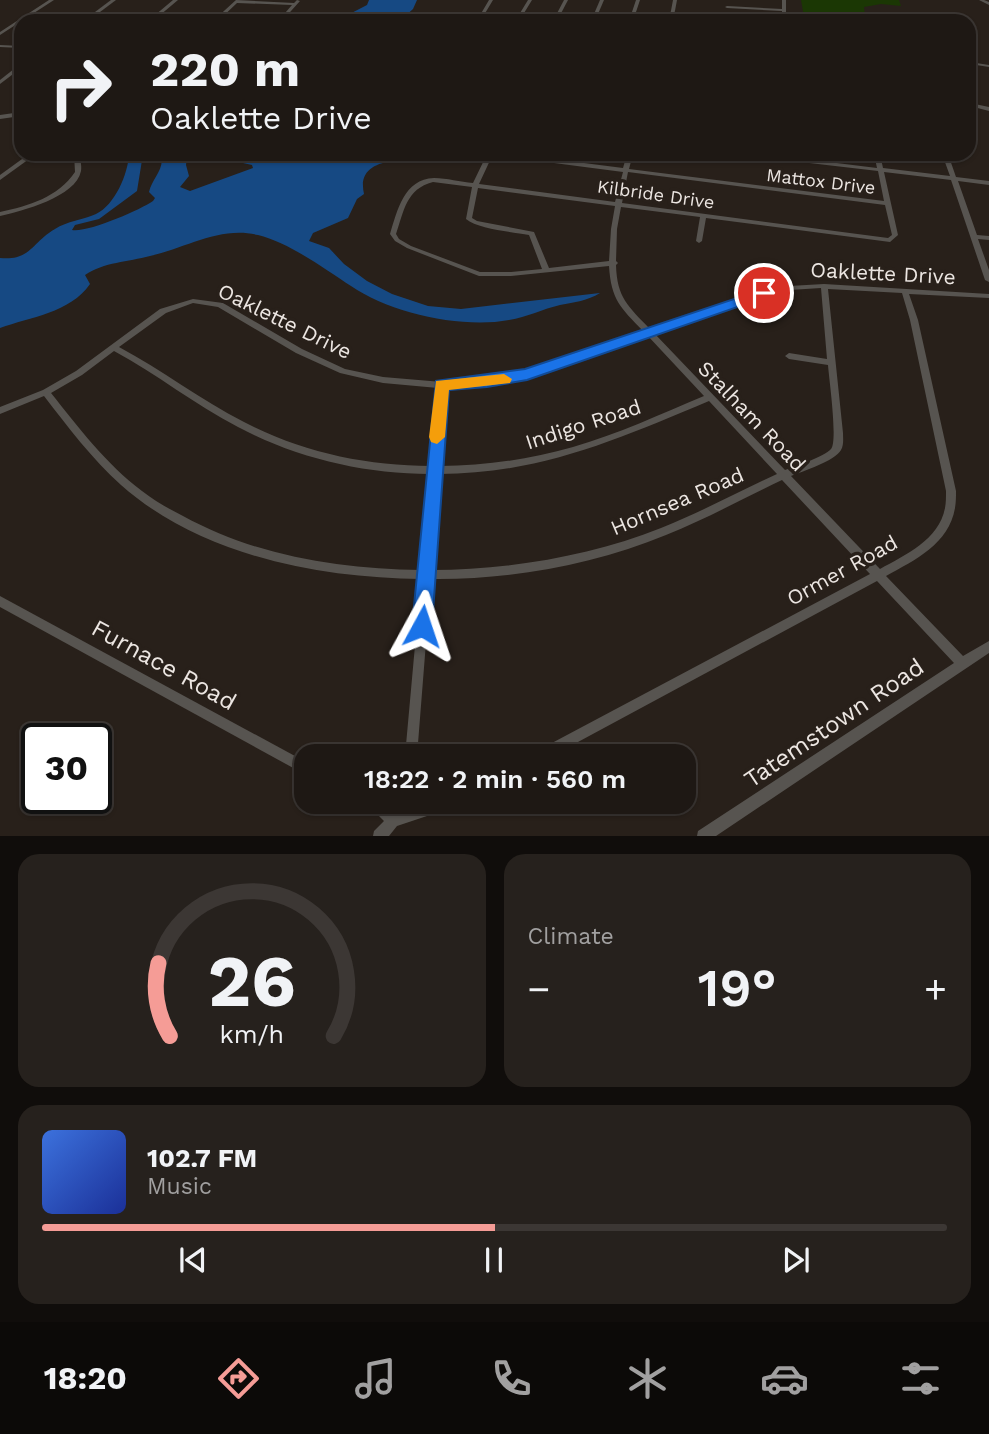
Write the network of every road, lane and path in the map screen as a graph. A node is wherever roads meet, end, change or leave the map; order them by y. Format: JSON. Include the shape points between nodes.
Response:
{"nodes":[{"id":1,"x":52,"y":0,"type":"edge"},
{"id":2,"x":114,"y":0,"type":"edge"},
{"id":3,"x":176,"y":0,"type":"edge"},
{"id":4,"x":783,"y":0,"type":"edge"},
{"id":5,"x":981,"y":0,"type":"edge"},
{"id":6,"x":237,"y":1,"type":"edge"},
{"id":7,"x":297,"y":2,"type":"edge"},
{"id":8,"x":989,"y":4,"type":"edge"},
{"id":9,"x":727,"y":7,"type":"dead end"},
{"id":10,"x":784,"y":10,"type":"junction"},
{"id":11,"x":31,"y":14,"type":"edge"},
{"id":12,"x":95,"y":14,"type":"edge"},
{"id":13,"x":159,"y":14,"type":"edge"},
{"id":14,"x":223,"y":14,"type":"edge"},
{"id":15,"x":784,"y":14,"type":"edge"},
{"id":16,"x":14,"y":71,"type":"edge"},
{"id":17,"x":0,"y":82,"type":"edge"},
{"id":18,"x":13,"y":115,"type":"joint"},
{"id":19,"x":0,"y":117,"type":"edge"},
{"id":20,"x":0,"y":126,"type":"edge"},
{"id":21,"x":23,"y":161,"type":"edge"},
{"id":22,"x":77,"y":161,"type":"edge"},
{"id":23,"x":486,"y":161,"type":"edge"},
{"id":24,"x":555,"y":161,"type":"edge"},
{"id":25,"x":628,"y":161,"type":"edge"},
{"id":26,"x":807,"y":161,"type":"edge"},
{"id":27,"x":879,"y":161,"type":"edge"},
{"id":28,"x":948,"y":161,"type":"edge"},
{"id":29,"x":626,"y":170,"type":"junction"},
{"id":30,"x":881,"y":170,"type":"junction"},
{"id":31,"x":0,"y":178,"type":"edge"},
{"id":32,"x":954,"y":179,"type":"junction"},
{"id":33,"x":989,"y":183,"type":"edge"},
{"id":34,"x":475,"y":184,"type":"junction"},
{"id":35,"x":618,"y":204,"type":"junction"},
{"id":36,"x":889,"y":204,"type":"junction"},
{"id":37,"x":0,"y":214,"type":"edge"},
{"id":38,"x":703,"y":216,"type":"junction"},
{"id":39,"x":974,"y":237,"type":"junction"},
{"id":40,"x":989,"y":239,"type":"edge"},
{"id":41,"x":699,"y":241,"type":"dead end"},
{"id":42,"x":614,"y":263,"type":"junction"},
{"id":43,"x":546,"y":270,"type":"junction"},
{"id":44,"x":989,"y":281,"type":"edge"},
{"id":45,"x":824,"y":286,"type":"junction"},
{"id":46,"x":905,"y":292,"type":"junction"},
{"id":47,"x":989,"y":296,"type":"edge"},
{"id":48,"x":648,"y":332,"type":"junction"},
{"id":49,"x":114,"y":348,"type":"junction"},
{"id":50,"x":789,"y":356,"type":"dead end"},
{"id":51,"x":832,"y":363,"type":"junction"},
{"id":52,"x":442,"y":385,"type":"junction"},
{"id":53,"x":46,"y":392,"type":"junction"},
{"id":54,"x":710,"y":397,"type":"junction"},
{"id":55,"x":0,"y":411,"type":"edge"},
{"id":56,"x":434,"y":470,"type":"junction"},
{"id":57,"x":784,"y":475,"type":"junction"},
{"id":58,"x":426,"y":574,"type":"junction"},
{"id":59,"x":878,"y":575,"type":"junction"},
{"id":60,"x":0,"y":601,"type":"edge"},
{"id":61,"x":989,"y":646,"type":"edge"},
{"id":62,"x":962,"y":663,"type":"junction"},
{"id":63,"x":412,"y":744,"type":"edge"},
{"id":64,"x":561,"y":744,"type":"edge"},
{"id":65,"x":294,"y":762,"type":"edge"},
{"id":66,"x":387,"y":814,"type":"edge"},
{"id":67,"x":397,"y":814,"type":"edge"},
{"id":68,"x":414,"y":814,"type":"edge"},
{"id":69,"x":393,"y":821,"type":"junction"},
{"id":70,"x":379,"y":835,"type":"edge"},
{"id":71,"x":703,"y":835,"type":"edge"}],
"edges":[{"from":1,"to":11,"type":"street"},
{"from":2,"to":12,"type":"street"},
{"from":3,"to":13,"type":"street"},
{"from":4,"to":10,"type":"street"},
{"from":5,"to":8,"type":"street"},
{"from":6,"to":7,"type":"street"},
{"from":6,"to":14,"type":"street"},
{"from":9,"to":10,"type":"street"},
{"from":10,"to":15,"type":"street"},
{"from":16,"to":17,"type":"street"},
{"from":18,"to":19,"type":"street"},
{"from":18,"to":20,"type":"street"},
{"from":21,"to":31,"type":"street"},
{"from":22,"to":37,"type":"street","via":[[78,172],[65,188],[39,203]]},
{"from":23,"to":34,"type":"street"},
{"from":24,"to":29,"type":"street","name":"Mattox Drive"},
{"from":25,"to":29,"type":"street","name":"Stalham Road"},
{"from":26,"to":30,"type":"street"},
{"from":27,"to":30,"type":"street"},
{"from":28,"to":32,"type":"street"},
{"from":29,"to":35,"type":"street","name":"Stalham Road"},
{"from":29,"to":36,"type":"street","name":"Mattox Drive"},
{"from":30,"to":32,"type":"street"},
{"from":30,"to":36,"type":"street"},
{"from":32,"to":33,"type":"street"},
{"from":32,"to":39,"type":"street"},
{"from":34,"to":35,"type":"street","name":"Kilbride Drive"},
{"from":34,"to":43,"type":"street","via":[[468,219],[533,233]]},
{"from":34,"to":43,"type":"street","name":"Kilbride Drive","via":[[433,180],[413,185],[393,234],[409,247],[472,273]]},
{"from":35,"to":38,"type":"street","name":"Kilbride Drive"},
{"from":35,"to":42,"type":"street","name":"Stalham Road","via":[[612,233]]},
{"from":36,"to":38,"type":"street","name":"Kilbride Drive","via":[[895,235],[890,240]]},
{"from":38,"to":41,"type":"street"},
{"from":39,"to":40,"type":"street"},
{"from":39,"to":44,"type":"street"},
{"from":42,"to":43,"type":"street"},
{"from":42,"to":48,"type":"street","name":"Stalham Road","via":[[619,298]]},
{"from":45,"to":46,"type":"street","name":"Oaklette Drive"},
{"from":45,"to":48,"type":"street","name":"Oaklette Drive","via":[[764,293]]},
{"from":45,"to":51,"type":"street","name":"Hornsea Road"},
{"from":46,"to":47,"type":"street","name":"Oaklette Drive"},
{"from":46,"to":59,"type":"street","name":"Ormer Road","via":[[941,442],[951,512],[935,539]]},
{"from":48,"to":52,"type":"street","name":"Oaklette Drive","via":[[527,374]]},
{"from":48,"to":54,"type":"street","name":"Stalham Road"},
{"from":49,"to":52,"type":"street","name":"Oaklette Drive","via":[[163,311],[202,301],[220,305],[343,371]]},
{"from":49,"to":53,"type":"street","name":"Oaklette Drive"},
{"from":49,"to":56,"type":"street","name":"Indigo Road","via":[[229,419],[274,441],[349,462]]},
{"from":50,"to":51,"type":"street"},
{"from":51,"to":57,"type":"street","name":"Hornsea Road","via":[[838,447]]},
{"from":52,"to":56,"type":"street"},
{"from":53,"to":55,"type":"street","name":"Oaklette Drive"},
{"from":53,"to":58,"type":"street","name":"Hornsea Road","via":[[108,470],[157,508],[192,527],[266,555],[316,566]]},
{"from":54,"to":56,"type":"street","name":"Indigo Road","via":[[569,452],[497,467]]},
{"from":54,"to":57,"type":"street","name":"Stalham Road"},
{"from":56,"to":58,"type":"street"},
{"from":57,"to":58,"type":"street","name":"Hornsea Road","via":[[611,550],[542,566]]},
{"from":57,"to":59,"type":"street","name":"Stalham Road"},
{"from":58,"to":63,"type":"street"},
{"from":59,"to":62,"type":"street","name":"Stalham Road"},
{"from":59,"to":64,"type":"street","name":"Ormer Road"},
{"from":60,"to":65,"type":"street","name":"Furnace Road"},
{"from":61,"to":62,"type":"street","name":"Tatemstown Road"},
{"from":62,"to":71,"type":"street","name":"Tatemstown Road"},
{"from":66,"to":69,"type":"street"},
{"from":67,"to":69,"type":"street"},
{"from":68,"to":69,"type":"street"},
{"from":69,"to":70,"type":"street"}]}
